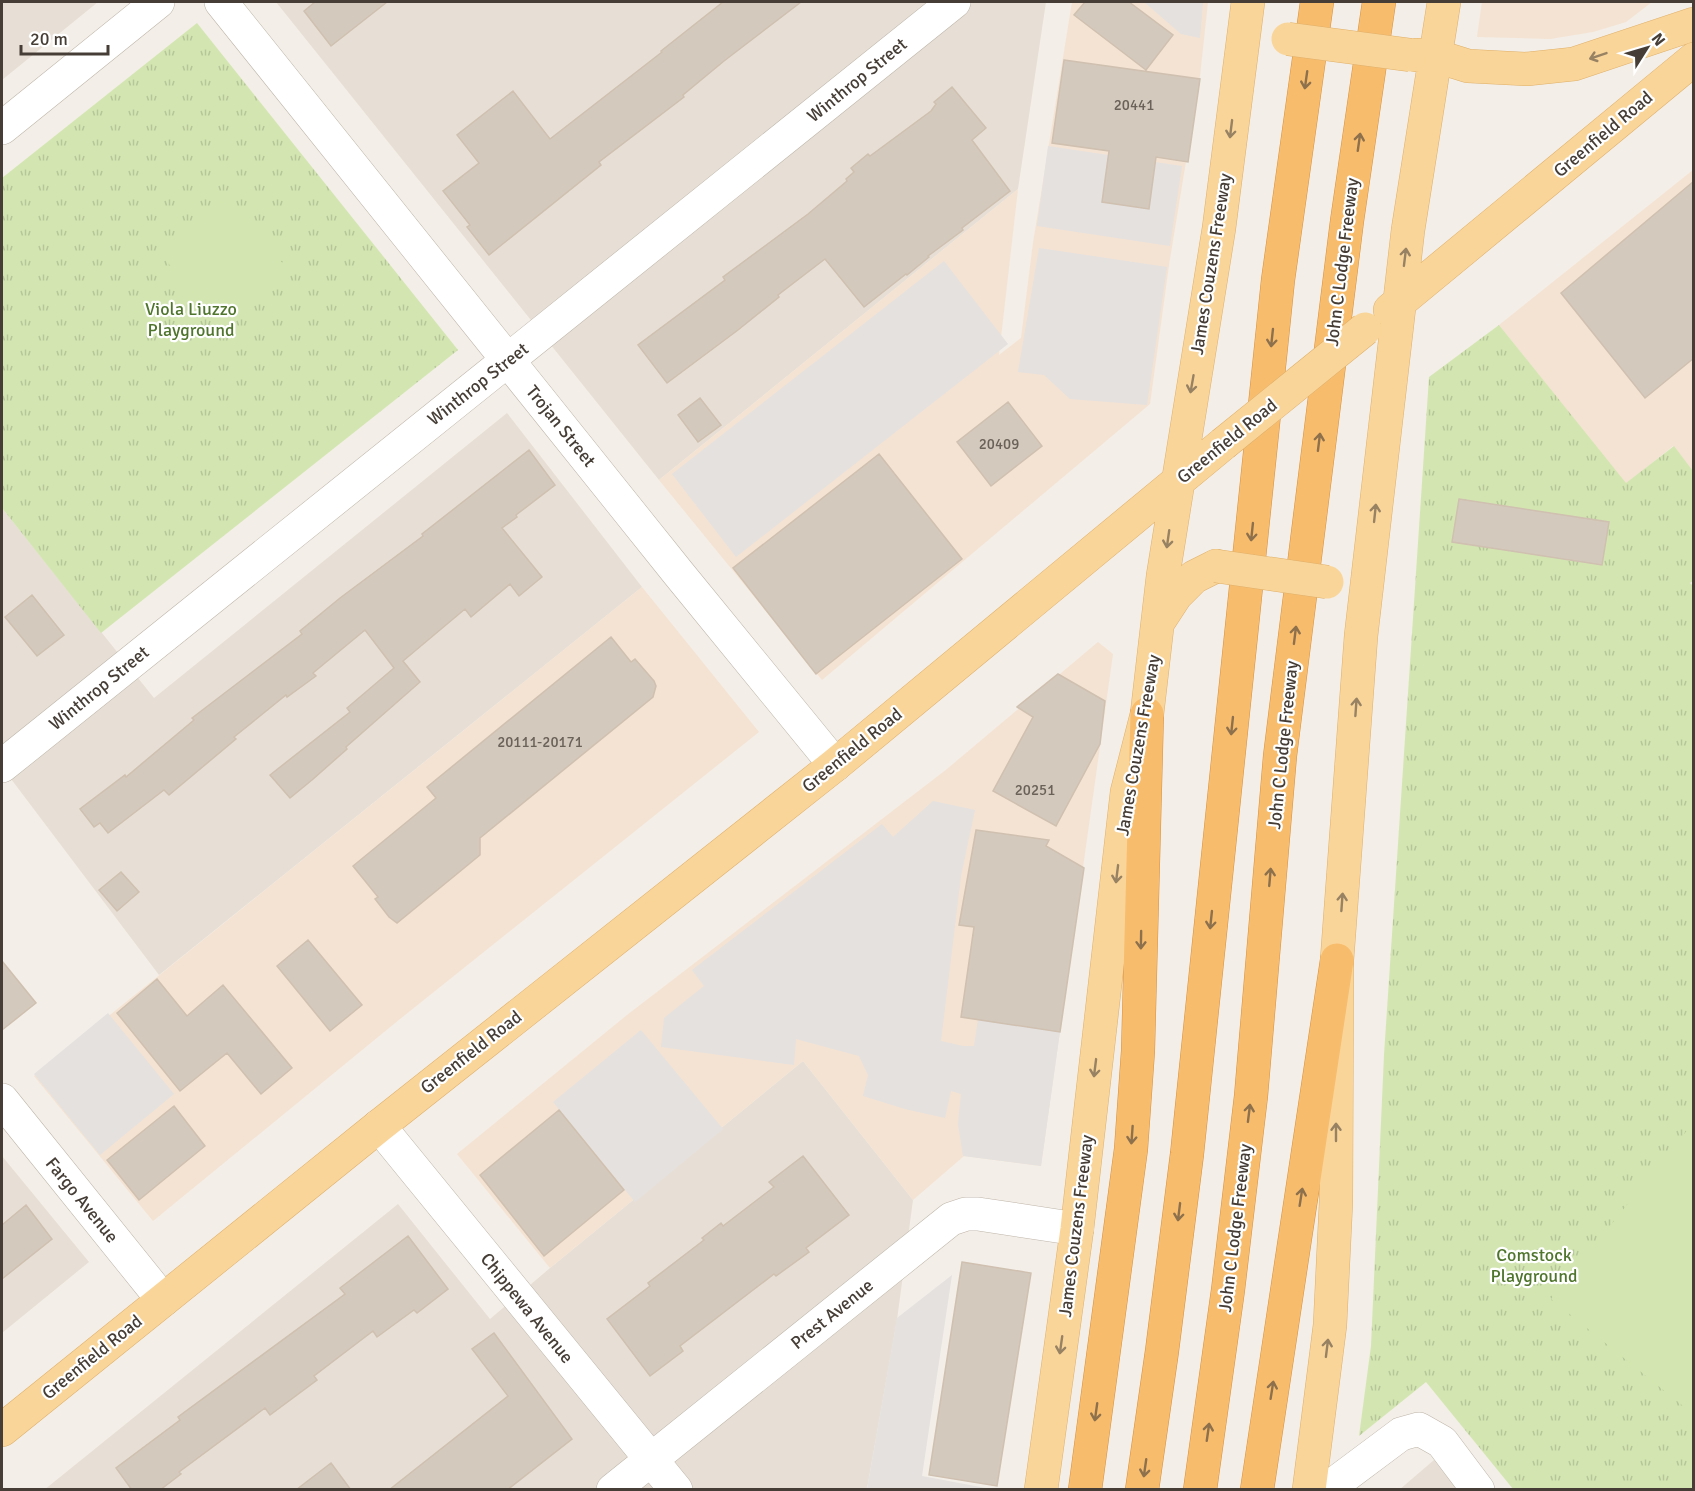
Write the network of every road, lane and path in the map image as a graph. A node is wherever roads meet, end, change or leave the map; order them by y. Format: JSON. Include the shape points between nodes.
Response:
{"nodes":[{"id":1,"x":158,"y":2,"type":"edge"},
{"id":2,"x":221,"y":2,"type":"edge"},
{"id":3,"x":954,"y":2,"type":"edge"},
{"id":4,"x":1248,"y":2,"type":"edge"},
{"id":5,"x":1317,"y":2,"type":"edge"},
{"id":6,"x":1379,"y":2,"type":"edge"},
{"id":7,"x":1444,"y":2,"type":"edge"},
{"id":8,"x":1694,"y":24,"type":"edge"},
{"id":9,"x":1423,"y":55,"type":"junction"},
{"id":10,"x":1694,"y":59,"type":"edge"},
{"id":11,"x":1238,"y":71,"type":"junction"},
{"id":12,"x":2,"y":128,"type":"edge"},
{"id":13,"x":1399,"y":303,"type":"junction"},
{"id":14,"x":508,"y":360,"type":"junction"},
{"id":15,"x":1176,"y":481,"type":"junction"},
{"id":16,"x":1159,"y":621,"type":"junction"},
{"id":17,"x":1362,"y":636,"type":"junction"},
{"id":18,"x":1147,"y":714,"type":"junction"},
{"id":19,"x":835,"y":765,"type":"junction"},
{"id":20,"x":2,"y":766,"type":"edge"},
{"id":21,"x":1337,"y":960,"type":"junction"},
{"id":22,"x":2,"y":1100,"type":"edge"},
{"id":23,"x":379,"y":1126,"type":"junction"},
{"id":24,"x":1077,"y":1228,"type":"junction"},
{"id":25,"x":163,"y":1300,"type":"junction"},
{"id":26,"x":2,"y":1430,"type":"edge"},
{"id":27,"x":651,"y":1458,"type":"junction"},
{"id":28,"x":613,"y":1490,"type":"edge"},
{"id":29,"x":676,"y":1490,"type":"edge"},
{"id":30,"x":1041,"y":1490,"type":"edge"},
{"id":31,"x":1085,"y":1490,"type":"edge"},
{"id":32,"x":1142,"y":1490,"type":"edge"},
{"id":33,"x":1200,"y":1490,"type":"edge"},
{"id":34,"x":1257,"y":1490,"type":"edge"},
{"id":35,"x":1309,"y":1490,"type":"edge"},
{"id":36,"x":1326,"y":1490,"type":"edge"},
{"id":37,"x":1478,"y":1490,"type":"edge"}],
"edges":[{"from":1,"to":12,"type":"street"},
{"from":2,"to":14,"type":"street","name":"Trojan Street"},
{"from":3,"to":14,"type":"street","name":"Winthrop Street"},
{"from":4,"to":11,"type":"main road","name":"James Couzens Freeway"},
{"from":5,"to":32,"type":"highway","one_way":true,"via":[[1278,280],[1187,1154]]},
{"from":33,"to":6,"type":"highway","name":"John C Lodge Freeway","one_way":true,"via":[[1251,1096],[1280,756],[1347,221]]},
{"from":7,"to":9,"type":"main road"},
{"from":8,"to":9,"type":"main road","one_way":true,"via":[[1574,64],[1554,67],[1468,66]]},
{"from":9,"to":11,"type":"main road","bridge":true,"via":[[1288,39],[1265,46]]},
{"from":13,"to":9,"type":"main road","one_way":true},
{"from":10,"to":13,"type":"main road","name":"Greenfield Road"},
{"from":11,"to":15,"type":"main road","name":"James Couzens Freeway","one_way":true,"via":[[1219,228]]},
{"from":13,"to":15,"type":"main road","name":"Greenfield Road","bridge":true},
{"from":17,"to":13,"type":"main road","one_way":true},
{"from":14,"to":19,"type":"street","name":"Trojan Street"},
{"from":14,"to":20,"type":"street","name":"Winthrop Street"},
{"from":15,"to":16,"type":"main road","name":"James Couzens Freeway","one_way":true},
{"from":15,"to":19,"type":"main road","name":"Greenfield Road"},
{"from":16,"to":17,"type":"main road","bridge":true,"via":[[1194,577],[1216,566],[1327,582],[1342,594]]},
{"from":16,"to":18,"type":"main road","name":"James Couzens Freeway"},
{"from":21,"to":17,"type":"main road","one_way":true},
{"from":18,"to":24,"type":"main road","name":"James Couzens Freeway","one_way":true,"via":[[1126,792]]},
{"from":18,"to":31,"type":"highway","one_way":true,"via":[[1138,1051],[1131,1149]]},
{"from":19,"to":23,"type":"main road","name":"Greenfield Road"},
{"from":34,"to":21,"type":"highway","one_way":true},
{"from":35,"to":21,"type":"main road","one_way":true,"via":[[1330,1325],[1336,1202]]},
{"from":22,"to":25,"type":"street","name":"Fargo Avenue"},
{"from":23,"to":25,"type":"main road","name":"Greenfield Road"},
{"from":23,"to":27,"type":"street","name":"Chippewa Avenue"},
{"from":24,"to":27,"type":"street","name":"Prest Avenue","via":[[978,1214],[951,1220]]},
{"from":24,"to":30,"type":"main road","name":"James Couzens Freeway","one_way":true},
{"from":25,"to":26,"type":"main road","name":"Greenfield Road"},
{"from":27,"to":28,"type":"street","name":"Prest Avenue"},
{"from":27,"to":29,"type":"street","name":"Chippewa Avenue"},
{"from":36,"to":37,"type":"street","via":[[1401,1434],[1419,1429],[1442,1442]]}]}
